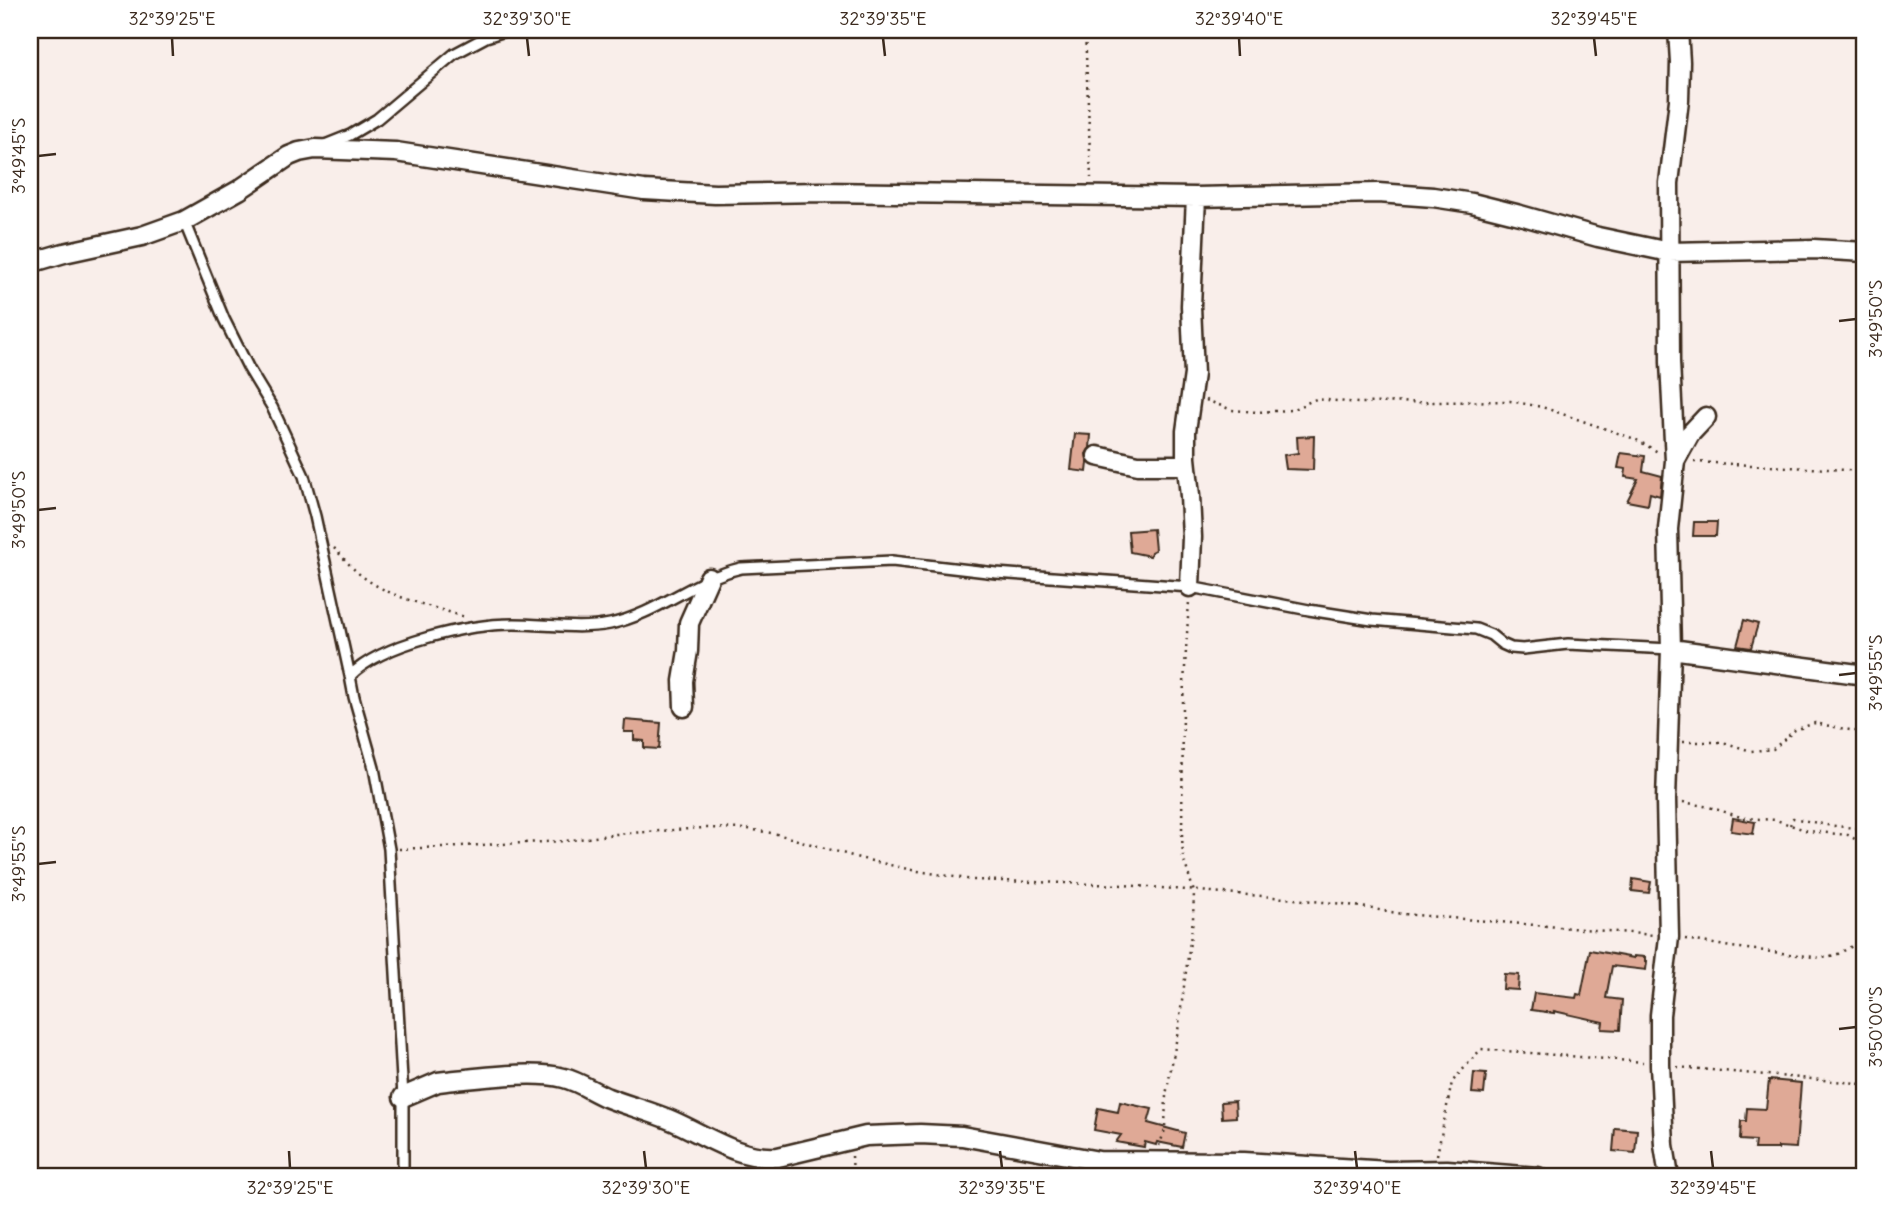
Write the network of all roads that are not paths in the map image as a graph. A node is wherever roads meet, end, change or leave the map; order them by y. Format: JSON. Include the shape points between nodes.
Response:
{"nodes":[{"id":1,"x":508,"y":30,"type":"edge"},
{"id":2,"x":1678,"y":30,"type":"edge"},
{"id":3,"x":314,"y":149,"type":"junction"},
{"id":4,"x":1196,"y":197,"type":"junction"},
{"id":5,"x":184,"y":220,"type":"junction"},
{"id":6,"x":1669,"y":251,"type":"junction"},
{"id":7,"x":1865,"y":252,"type":"edge"},
{"id":8,"x":30,"y":263,"type":"edge"},
{"id":9,"x":1706,"y":418,"type":"dead end"},
{"id":10,"x":1097,"y":456,"type":"dead end"},
{"id":11,"x":1675,"y":461,"type":"junction"},
{"id":12,"x":1186,"y":465,"type":"junction"},
{"id":13,"x":709,"y":578,"type":"junction"},
{"id":14,"x":1190,"y":587,"type":"junction"},
{"id":15,"x":1671,"y":649,"type":"junction"},
{"id":16,"x":1865,"y":675,"type":"edge"},
{"id":17,"x":350,"y":676,"type":"junction"},
{"id":18,"x":684,"y":707,"type":"dead end"},
{"id":19,"x":403,"y":1097,"type":"junction"},
{"id":20,"x":403,"y":1177,"type":"edge"},
{"id":21,"x":1538,"y":1177,"type":"edge"},
{"id":22,"x":1669,"y":1177,"type":"edge"}],
"edges":[{"from":1,"to":3,"type":"lane","via":[[454,54],[377,119]]},
{"from":2,"to":6,"type":"street"},
{"from":3,"to":4,"type":"street","via":[[396,152],[644,190],[715,194]]},
{"from":3,"to":5,"type":"street","via":[[289,156]]},
{"from":4,"to":6,"type":"street","via":[[1378,193],[1433,197]]},
{"from":4,"to":12,"type":"street","via":[[1191,306],[1194,374]]},
{"from":5,"to":8,"type":"street","via":[[142,236]]},
{"from":5,"to":17,"type":"lane","via":[[223,319],[304,476]]},
{"from":6,"to":7,"type":"street"},
{"from":6,"to":11,"type":"street"},
{"from":9,"to":11,"type":"street","via":[[1689,435]]},
{"from":10,"to":12,"type":"street","via":[[1138,465]]},
{"from":11,"to":15,"type":"street","via":[[1668,528]]},
{"from":12,"to":14,"type":"street"},
{"from":13,"to":14,"type":"lane","via":[[741,568],[892,561]]},
{"from":13,"to":17,"type":"lane","via":[[630,618],[608,624],[491,625],[446,633],[376,657]]},
{"from":13,"to":18,"type":"street","via":[[689,623],[682,681]]},
{"from":14,"to":15,"type":"lane","via":[[1372,620],[1476,629],[1511,648],[1568,644]]},
{"from":15,"to":16,"type":"street"},
{"from":15,"to":22,"type":"street","via":[[1666,800],[1669,937],[1660,1015]]},
{"from":17,"to":19,"type":"lane","via":[[389,849]]},
{"from":19,"to":20,"type":"lane"},
{"from":19,"to":21,"type":"street","via":[[438,1082],[562,1077],[753,1156],[778,1157],[866,1136],[898,1134],[962,1136],[1099,1161],[1244,1162]]}]}
